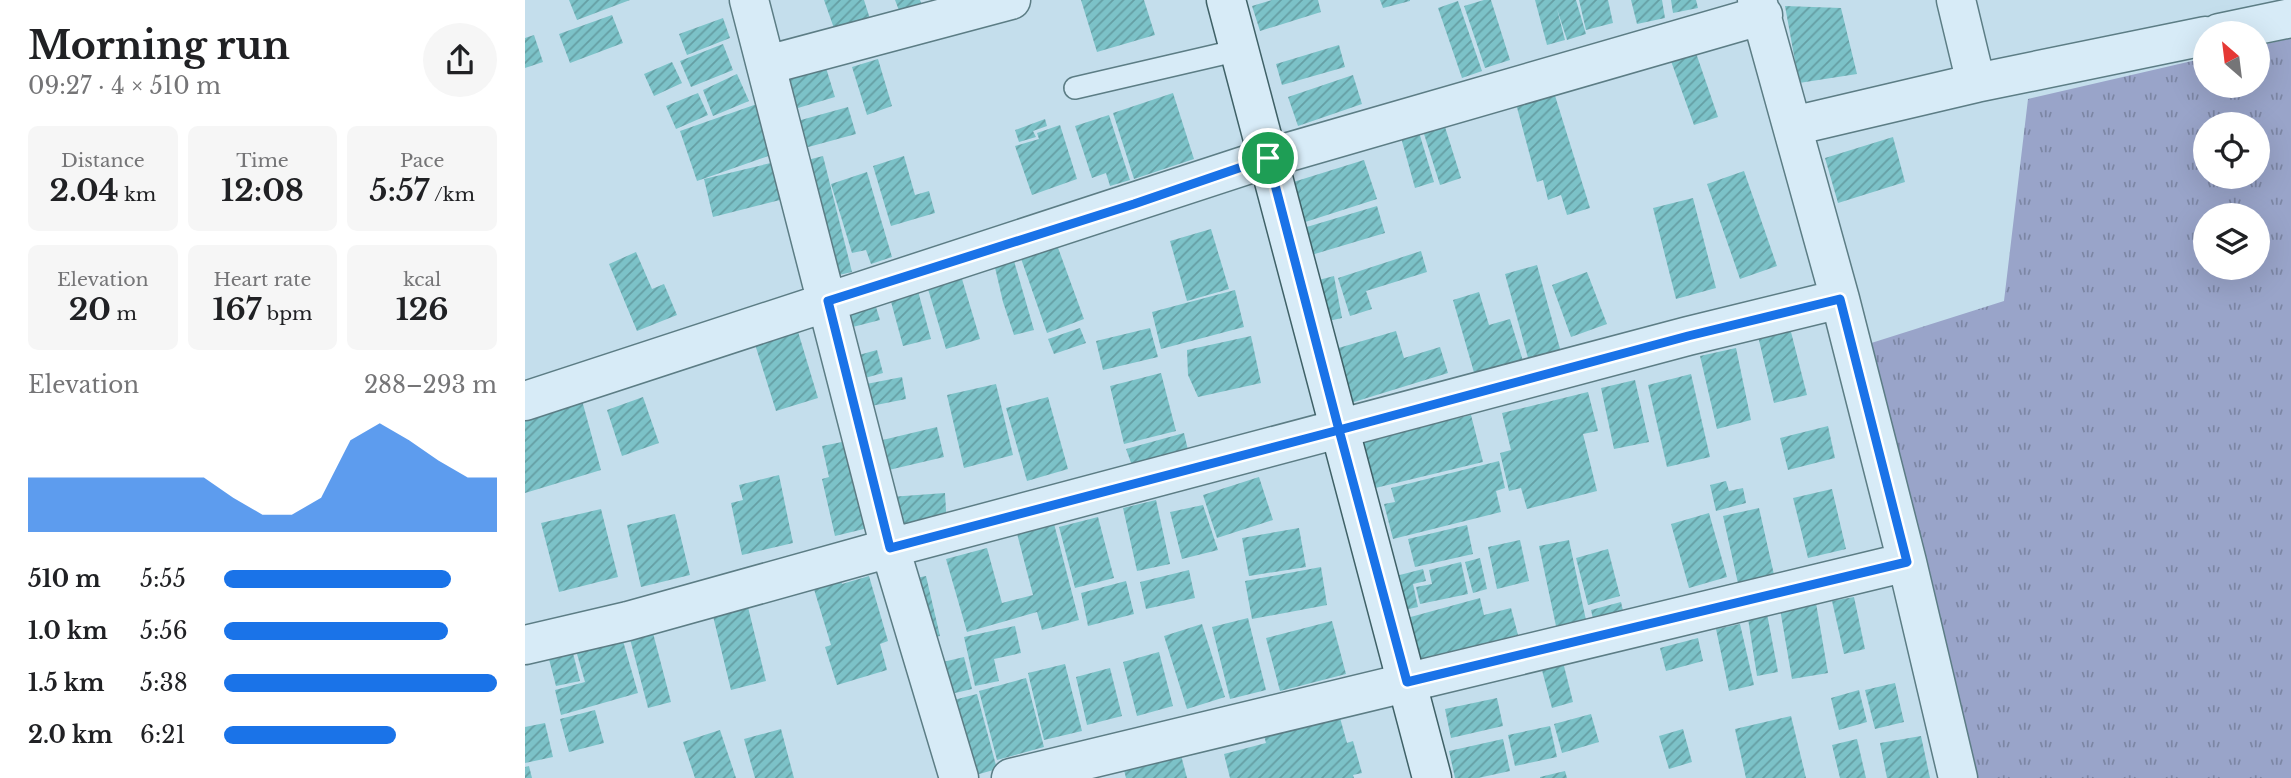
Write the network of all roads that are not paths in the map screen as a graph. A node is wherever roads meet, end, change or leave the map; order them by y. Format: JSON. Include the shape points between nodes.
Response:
{"nodes":[{"id":1,"x":749,"y":0,"type":"edge"},
{"id":2,"x":1011,"y":0,"type":"edge"},
{"id":3,"x":1226,"y":0,"type":"edge"},
{"id":4,"x":1955,"y":0,"type":"edge"},
{"id":5,"x":1760,"y":7,"type":"edge"},
{"id":6,"x":2291,"y":18,"type":"edge"},
{"id":7,"x":2270,"y":22,"type":"edge"},
{"id":8,"x":2193,"y":38,"type":"edge"},
{"id":9,"x":1239,"y":50,"type":"junction"},
{"id":10,"x":767,"y":65,"type":"junction"},
{"id":11,"x":1976,"y":83,"type":"junction"},
{"id":12,"x":1075,"y":88,"type":"dead end"},
{"id":13,"x":1793,"y":126,"type":"junction"},
{"id":14,"x":1268,"y":158,"type":"junction"},
{"id":15,"x":1840,"y":299,"type":"junction"},
{"id":16,"x":828,"y":301,"type":"junction"},
{"id":17,"x":525,"y":401,"type":"edge"},
{"id":18,"x":1339,"y":430,"type":"junction"},
{"id":19,"x":890,"y":548,"type":"junction"},
{"id":20,"x":1907,"y":562,"type":"junction"},
{"id":21,"x":525,"y":645,"type":"edge"},
{"id":22,"x":1407,"y":682,"type":"junction"},
{"id":23,"x":959,"y":778,"type":"edge"},
{"id":24,"x":1011,"y":778,"type":"edge"},
{"id":25,"x":1432,"y":778,"type":"edge"},
{"id":26,"x":1958,"y":778,"type":"edge"}],
"edges":[{"from":1,"to":10,"type":"street"},
{"from":2,"to":10,"type":"street"},
{"from":3,"to":9,"type":"street"},
{"from":4,"to":11,"type":"street"},
{"from":5,"to":13,"type":"street"},
{"from":5,"to":14,"type":"street"},
{"from":6,"to":7,"type":"street"},
{"from":8,"to":11,"type":"street"},
{"from":9,"to":12,"type":"lane"},
{"from":9,"to":14,"type":"street"},
{"from":10,"to":16,"type":"street"},
{"from":11,"to":13,"type":"street"},
{"from":13,"to":15,"type":"street"},
{"from":14,"to":16,"type":"street"},
{"from":14,"to":18,"type":"street"},
{"from":15,"to":18,"type":"street"},
{"from":15,"to":20,"type":"street"},
{"from":16,"to":17,"type":"street"},
{"from":16,"to":19,"type":"street"},
{"from":18,"to":19,"type":"street"},
{"from":18,"to":22,"type":"street"},
{"from":19,"to":21,"type":"street"},
{"from":19,"to":23,"type":"street"},
{"from":20,"to":22,"type":"street"},
{"from":20,"to":26,"type":"street"},
{"from":22,"to":24,"type":"street"},
{"from":22,"to":25,"type":"street"}]}
